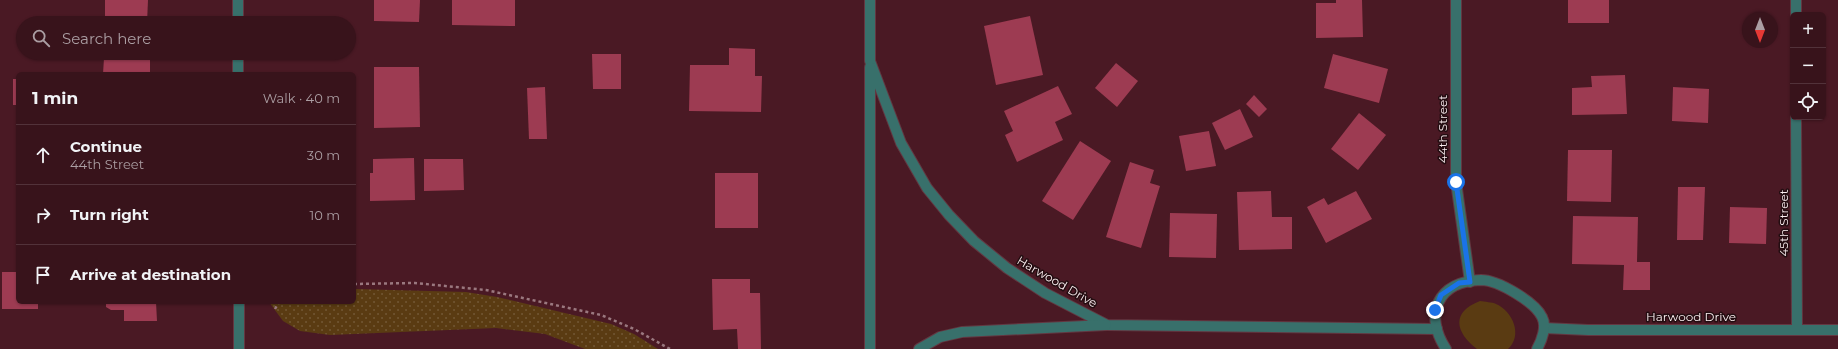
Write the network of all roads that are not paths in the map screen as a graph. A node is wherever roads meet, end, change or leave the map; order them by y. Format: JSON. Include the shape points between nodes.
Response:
{"nodes":[{"id":1,"x":238,"y":0,"type":"edge"},
{"id":2,"x":870,"y":0,"type":"edge"},
{"id":3,"x":1456,"y":0,"type":"edge"},
{"id":4,"x":1796,"y":0,"type":"edge"},
{"id":5,"x":1796,"y":12,"type":"edge"},
{"id":6,"x":238,"y":16,"type":"edge"},
{"id":7,"x":238,"y":60,"type":"edge"},
{"id":8,"x":870,"y":61,"type":"junction"},
{"id":9,"x":238,"y":72,"type":"edge"},
{"id":10,"x":1796,"y":120,"type":"edge"},
{"id":11,"x":1470,"y":282,"type":"junction"},
{"id":12,"x":239,"y":304,"type":"edge"},
{"id":13,"x":1107,"y":325,"type":"junction"},
{"id":14,"x":1544,"y":328,"type":"junction"},
{"id":15,"x":1437,"y":329,"type":"junction"},
{"id":16,"x":1797,"y":330,"type":"junction"},
{"id":17,"x":1838,"y":330,"type":"edge"},
{"id":18,"x":240,"y":349,"type":"edge"},
{"id":19,"x":870,"y":349,"type":"edge"},
{"id":20,"x":920,"y":349,"type":"edge"},
{"id":21,"x":1446,"y":349,"type":"edge"},
{"id":22,"x":1537,"y":349,"type":"edge"}],
"edges":[{"from":1,"to":6,"type":"street"},
{"from":2,"to":8,"type":"street","name":"Harwood Drive"},
{"from":3,"to":11,"type":"street","name":"44th Street","via":[[1456,182]]},
{"from":4,"to":5,"type":"street"},
{"from":7,"to":9,"type":"street"},
{"from":8,"to":13,"type":"street","name":"Harwood Drive","via":[[901,143],[927,188],[949,215],[974,241],[1007,268],[1045,293]]},
{"from":8,"to":19,"type":"street","name":"Harwood Drive"},
{"from":10,"to":16,"type":"street","name":"45th Street"},
{"from":11,"to":14,"type":"street","via":[[1482,280],[1500,284],[1534,306],[1543,318]]},
{"from":11,"to":15,"type":"street","via":[[1459,283],[1441,295],[1435,310]]},
{"from":12,"to":18,"type":"street"},
{"from":13,"to":15,"type":"street","name":"Harwood Drive"},
{"from":13,"to":20,"type":"street","name":"Harwood Drive","via":[[962,332],[940,338]]},
{"from":14,"to":16,"type":"street","name":"Harwood Drive"},
{"from":14,"to":22,"type":"street"},
{"from":15,"to":21,"type":"street"},
{"from":16,"to":17,"type":"street","name":"Harwood Drive"}]}
